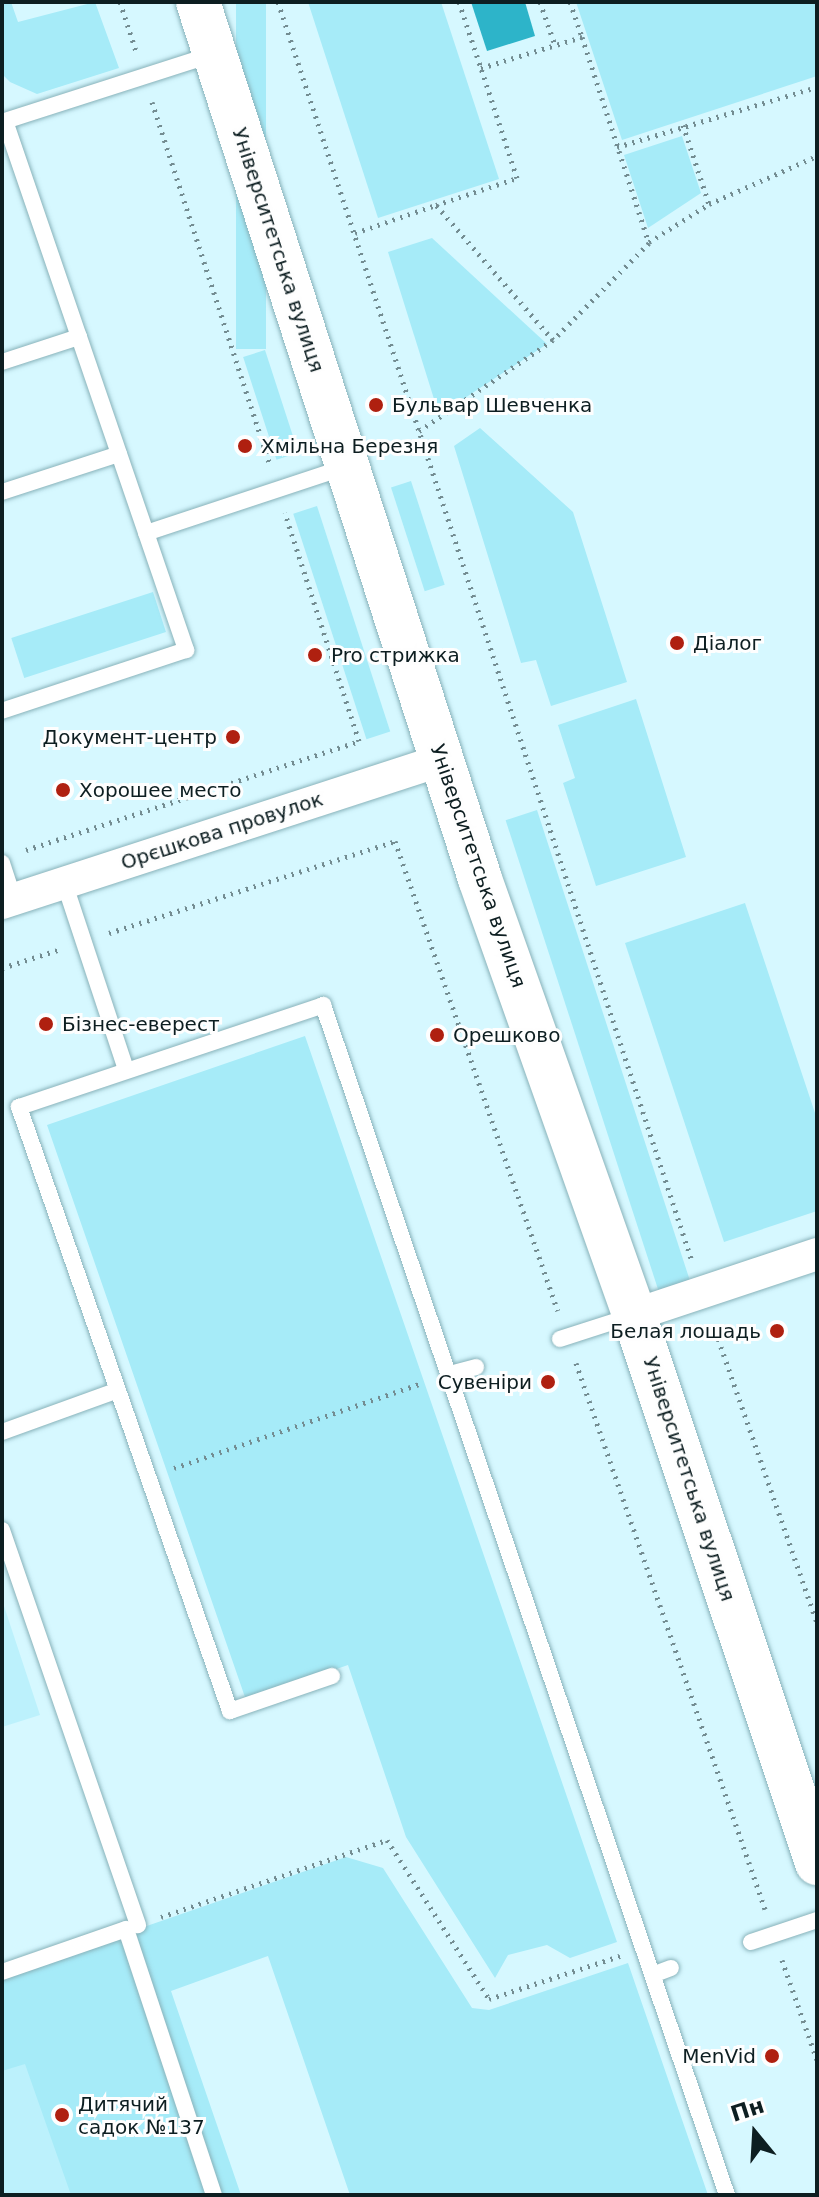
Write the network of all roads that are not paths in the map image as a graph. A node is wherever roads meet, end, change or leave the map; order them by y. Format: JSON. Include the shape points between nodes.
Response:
{"nodes":[{"id":1,"x":198,"y":2,"type":"edge"},
{"id":2,"x":214,"y":54,"type":"junction"},
{"id":3,"x":4,"y":120,"type":"edge"},
{"id":4,"x":79,"y":337,"type":"junction"},
{"id":5,"x":2,"y":362,"type":"edge"},
{"id":6,"x":119,"y":454,"type":"junction"},
{"id":7,"x":348,"y":467,"type":"junction"},
{"id":8,"x":2,"y":492,"type":"edge"},
{"id":9,"x":146,"y":533,"type":"junction"},
{"id":10,"x":2,"y":711,"type":"edge"},
{"id":11,"x":442,"y":760,"type":"junction"},
{"id":12,"x":2,"y":863,"type":"edge"},
{"id":13,"x":64,"y":882,"type":"junction"},
{"id":14,"x":8,"y":901,"type":"edge"},
{"id":15,"x":126,"y":1069,"type":"junction"},
{"id":16,"x":817,"y":1254,"type":"edge"},
{"id":17,"x":634,"y":1315,"type":"junction"},
{"id":18,"x":563,"y":1338,"type":"road end"},
{"id":19,"x":476,"y":1367,"type":"dead end"},
{"id":20,"x":450,"y":1374,"type":"junction"},
{"id":21,"x":118,"y":1390,"type":"junction"},
{"id":22,"x":2,"y":1432,"type":"edge"},
{"id":23,"x":2,"y":1530,"type":"edge"},
{"id":24,"x":332,"y":1676,"type":"dead end"},
{"id":25,"x":817,"y":1863,"type":"edge"},
{"id":26,"x":817,"y":1920,"type":"edge"},
{"id":27,"x":138,"y":1925,"type":"road end"},
{"id":28,"x":751,"y":1942,"type":"dead end"},
{"id":29,"x":2,"y":1972,"type":"edge"},
{"id":30,"x":214,"y":2195,"type":"edge"},
{"id":31,"x":727,"y":2195,"type":"edge"}],
"edges":[{"from":1,"to":2,"type":"main road","name":"Університетська вулиця"},
{"from":2,"to":3,"type":"lane"},
{"from":2,"to":7,"type":"main road","name":"Університетська вулиця"},
{"from":3,"to":4,"type":"lane"},
{"from":4,"to":5,"type":"lane"},
{"from":4,"to":6,"type":"lane"},
{"from":6,"to":8,"type":"lane"},
{"from":6,"to":9,"type":"lane"},
{"from":7,"to":9,"type":"lane"},
{"from":7,"to":11,"type":"main road","name":"Університетська вулиця"},
{"from":9,"to":10,"type":"lane","via":[[186,650]]},
{"from":11,"to":13,"type":"street","name":"Орєшкова провулок"},
{"from":11,"to":17,"type":"main road","name":"Університетська вулиця"},
{"from":12,"to":14,"type":"lane"},
{"from":13,"to":14,"type":"street","name":"Орєшкова провулок"},
{"from":13,"to":15,"type":"lane"},
{"from":15,"to":20,"type":"lane","via":[[323,1005]]},
{"from":15,"to":21,"type":"lane","via":[[19,1107]]},
{"from":16,"to":17,"type":"street","via":[[697,1278]]},
{"from":17,"to":18,"type":"lane"},
{"from":17,"to":25,"type":"main road","name":"Університетська вулиця"},
{"from":19,"to":20,"type":"lane"},
{"from":20,"to":31,"type":"lane","via":[[645,1947],[663,1971]]},
{"from":21,"to":22,"type":"lane"},
{"from":21,"to":24,"type":"lane","via":[[230,1711]]},
{"from":23,"to":27,"type":"lane"},
{"from":26,"to":28,"type":"lane"},
{"from":29,"to":30,"type":"lane","via":[[126,1929]]}]}
